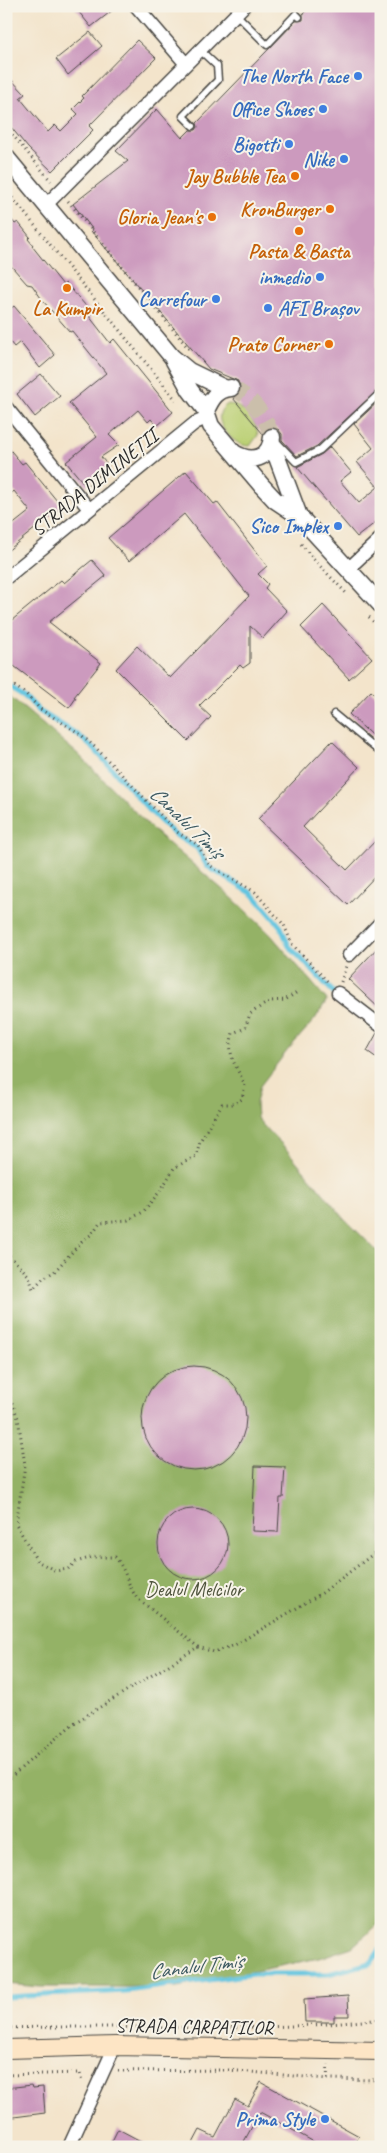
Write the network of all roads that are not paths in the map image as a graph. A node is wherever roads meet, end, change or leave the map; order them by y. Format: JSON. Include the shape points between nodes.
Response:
{"nodes":[{"id":1,"x":136,"y":6,"type":"edge"},
{"id":2,"x":240,"y":10,"type":"edge"},
{"id":3,"x":299,"y":17,"type":"dead end"},
{"id":4,"x":200,"y":50,"type":"junction"},
{"id":5,"x":186,"y":64,"type":"junction"},
{"id":6,"x":193,"y":126,"type":"dead end"},
{"id":7,"x":6,"y":157,"type":"edge"},
{"id":8,"x":46,"y":206,"type":"junction"},
{"id":9,"x":172,"y":357,"type":"junction"},
{"id":10,"x":381,"y":392,"type":"edge"},
{"id":11,"x":6,"y":407,"type":"edge"},
{"id":12,"x":207,"y":414,"type":"junction"},
{"id":13,"x":272,"y":441,"type":"junction"},
{"id":14,"x":234,"y":453,"type":"junction"},
{"id":15,"x":89,"y":509,"type":"junction"},
{"id":16,"x":299,"y":516,"type":"junction"},
{"id":17,"x":381,"y":538,"type":"edge"},
{"id":18,"x":347,"y":570,"type":"junction"},
{"id":19,"x":6,"y":578,"type":"edge"},
{"id":20,"x":381,"y":605,"type":"edge"},
{"id":21,"x":334,"y":714,"type":"dead end"},
{"id":22,"x":381,"y":753,"type":"edge"},
{"id":23,"x":381,"y":922,"type":"edge"},
{"id":24,"x":349,"y":955,"type":"road end"},
{"id":25,"x":338,"y":992,"type":"road end"},
{"id":26,"x":381,"y":1026,"type":"edge"},
{"id":27,"x":115,"y":2046,"type":"junction"},
{"id":28,"x":6,"y":2049,"type":"edge"},
{"id":29,"x":381,"y":2051,"type":"edge"},
{"id":30,"x":67,"y":2146,"type":"edge"}],
"edges":[{"from":1,"to":5,"type":"street"},
{"from":2,"to":3,"type":"lane","via":[[267,44],[296,14]]},
{"from":2,"to":4,"type":"street"},
{"from":4,"to":5,"type":"street"},
{"from":4,"to":6,"type":"lane","via":[[217,66],[218,80],[183,116]]},
{"from":5,"to":8,"type":"street"},
{"from":7,"to":8,"type":"street"},
{"from":8,"to":9,"type":"street"},
{"from":9,"to":12,"type":"street"},
{"from":9,"to":12,"type":"street","via":[[189,370],[228,388],[214,396]]},
{"from":10,"to":13,"type":"lane","via":[[320,450],[296,462]]},
{"from":11,"to":15,"type":"street"},
{"from":12,"to":14,"type":"street","via":[[218,435]]},
{"from":12,"to":15,"type":"street","name":"STRADA DIMINEȚII"},
{"from":13,"to":14,"type":"street","via":[[260,457],[244,459]]},
{"from":13,"to":16,"type":"street"},
{"from":14,"to":16,"type":"street","via":[[275,500]]},
{"from":15,"to":19,"type":"street","name":"STRADA DIMINEȚII"},
{"from":16,"to":18,"type":"street"},
{"from":17,"to":18,"type":"street"},
{"from":18,"to":20,"type":"street"},
{"from":21,"to":22,"type":"lane"},
{"from":23,"to":24,"type":"street"},
{"from":25,"to":26,"type":"street"},
{"from":27,"to":28,"type":"main road","name":"STRADA CARPAȚILOR"},
{"from":27,"to":29,"type":"main road","name":"STRADA CARPAȚILOR"},
{"from":27,"to":30,"type":"street"}]}
